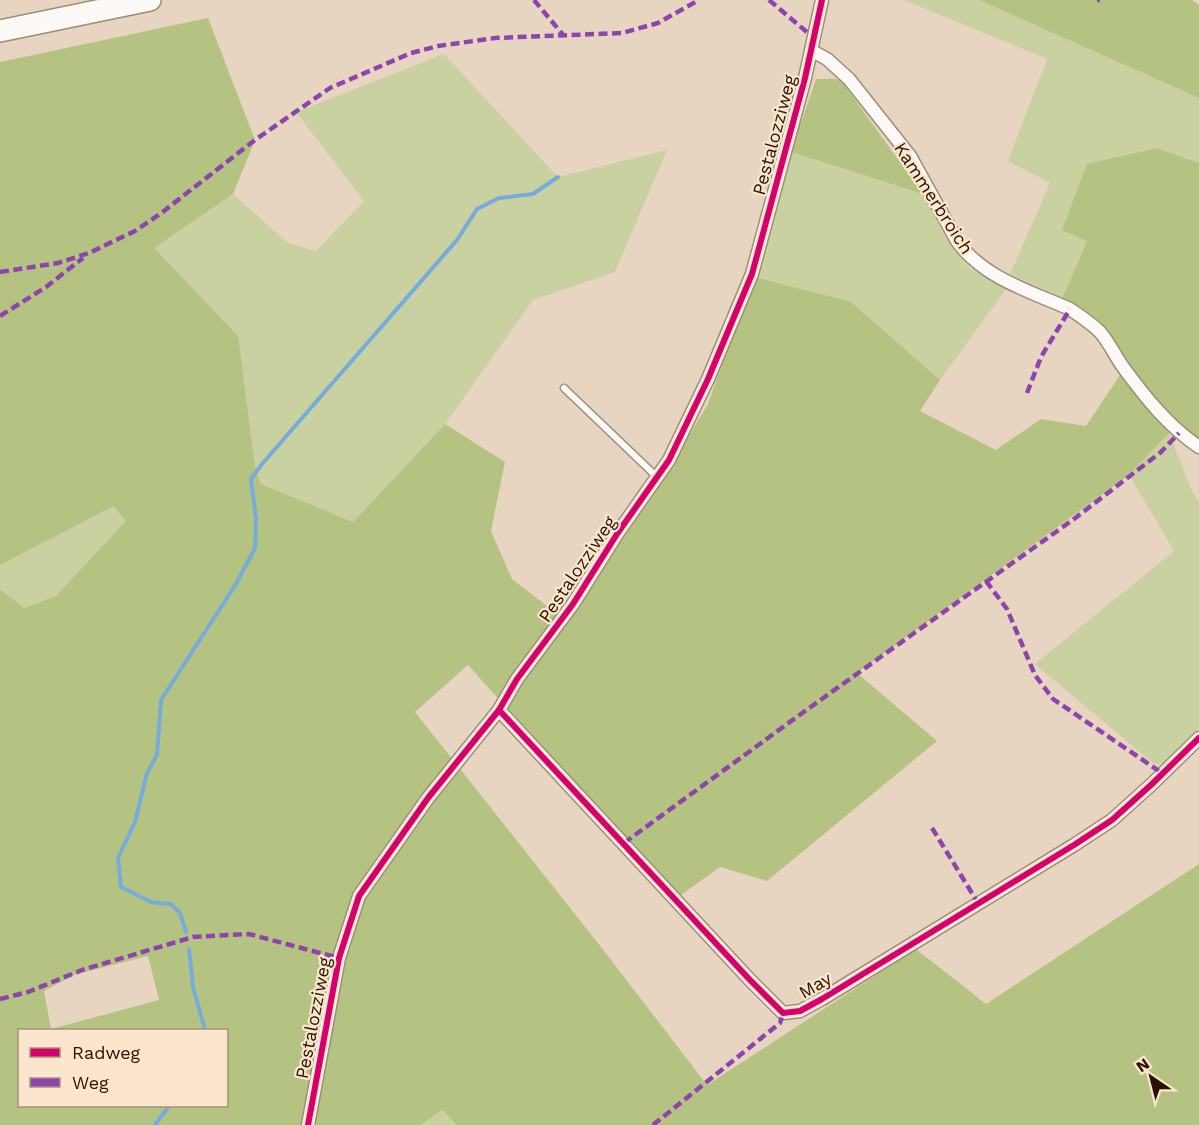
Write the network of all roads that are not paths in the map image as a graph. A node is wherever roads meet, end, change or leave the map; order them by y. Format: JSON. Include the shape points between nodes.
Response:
{"nodes":[{"id":1,"x":150,"y":0,"type":"edge"},
{"id":2,"x":822,"y":0,"type":"edge"},
{"id":3,"x":0,"y":31,"type":"edge"},
{"id":4,"x":812,"y":51,"type":"junction"},
{"id":5,"x":564,"y":388,"type":"dead end"},
{"id":6,"x":1199,"y":447,"type":"edge"},
{"id":7,"x":657,"y":477,"type":"junction"},
{"id":8,"x":499,"y":710,"type":"junction"},
{"id":9,"x":1199,"y":738,"type":"edge"},
{"id":10,"x":308,"y":1125,"type":"edge"}],
"edges":[{"from":1,"to":3,"type":"highway"},
{"from":2,"to":4,"type":"street","name":"Pestalozziweg"},
{"from":4,"to":6,"type":"street","name":"Kammerbroich","via":[[849,79],[910,156],[966,254],[991,273],[1081,316],[1101,333],[1144,395],[1179,433]]},
{"from":4,"to":7,"type":"street","name":"Pestalozziweg","via":[[752,274],[708,379]]},
{"from":5,"to":7,"type":"lane"},
{"from":7,"to":8,"type":"street","name":"Pestalozziweg"},
{"from":8,"to":9,"type":"street","name":"May","via":[[783,1013],[800,1011],[822,999],[1112,820]]},
{"from":8,"to":10,"type":"street","name":"Pestalozziweg","via":[[428,798],[358,896],[339,958]]}]}
